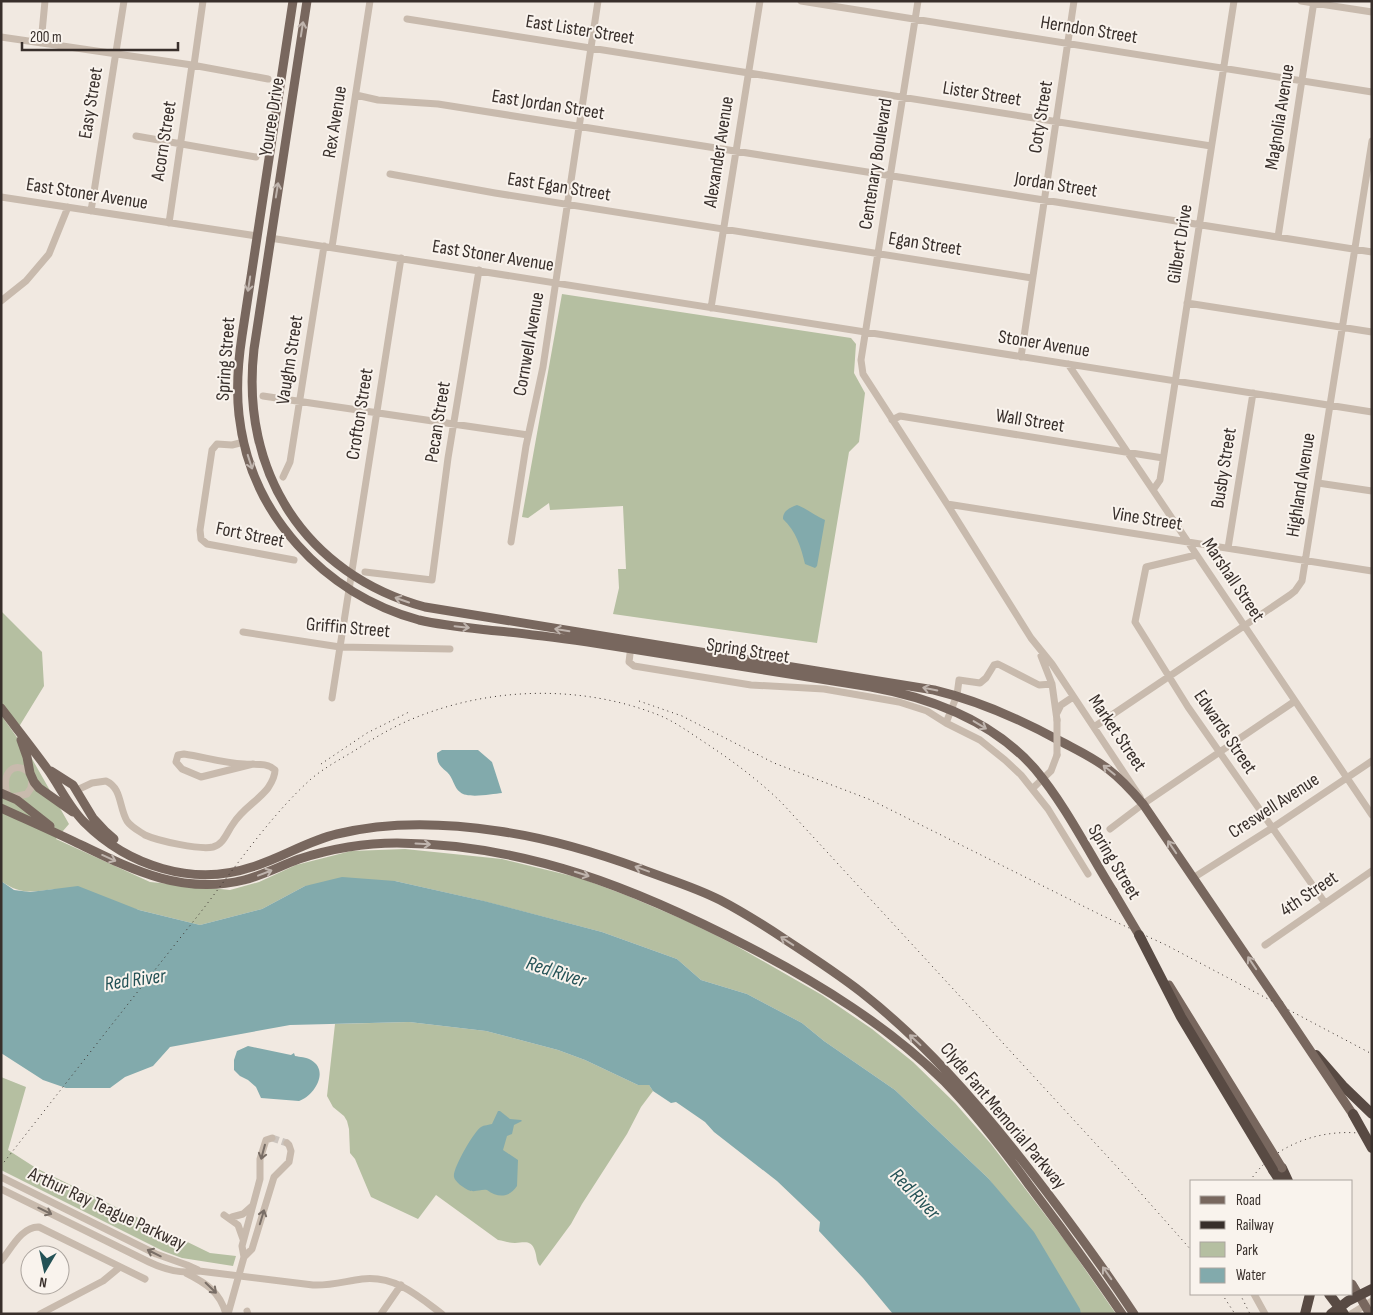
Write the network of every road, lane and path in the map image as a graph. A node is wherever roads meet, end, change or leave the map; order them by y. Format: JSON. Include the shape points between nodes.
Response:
{"nodes":[{"id":1,"x":45,"y":1,"type":"edge"},
{"id":2,"x":124,"y":1,"type":"edge"},
{"id":3,"x":203,"y":1,"type":"edge"},
{"id":4,"x":293,"y":1,"type":"edge"},
{"id":5,"x":307,"y":1,"type":"edge"},
{"id":6,"x":370,"y":1,"type":"edge"},
{"id":7,"x":598,"y":1,"type":"edge"},
{"id":8,"x":760,"y":1,"type":"edge"},
{"id":9,"x":801,"y":1,"type":"edge"},
{"id":10,"x":918,"y":1,"type":"edge"},
{"id":11,"x":1074,"y":1,"type":"edge"},
{"id":12,"x":1234,"y":1,"type":"edge"},
{"id":13,"x":1301,"y":1,"type":"edge"},
{"id":14,"x":1314,"y":2,"type":"edge"},
{"id":15,"x":1372,"y":12,"type":"edge"},
{"id":16,"x":407,"y":18,"type":"dead end"},
{"id":17,"x":915,"y":20,"type":"junction"},
{"id":18,"x":1,"y":37,"type":"edge"},
{"id":19,"x":41,"y":43,"type":"junction"},
{"id":20,"x":1068,"y":44,"type":"junction"},
{"id":21,"x":591,"y":48,"type":"junction"},
{"id":22,"x":115,"y":54,"type":"junction"},
{"id":23,"x":193,"y":65,"type":"junction"},
{"id":24,"x":1223,"y":68,"type":"junction"},
{"id":25,"x":748,"y":73,"type":"junction"},
{"id":26,"x":268,"y":79,"type":"dead end"},
{"id":27,"x":1302,"y":81,"type":"junction"},
{"id":28,"x":1372,"y":92,"type":"edge"},
{"id":29,"x":356,"y":95,"type":"junction"},
{"id":30,"x":903,"y":98,"type":"junction"},
{"id":31,"x":1056,"y":122,"type":"junction"},
{"id":32,"x":579,"y":126,"type":"junction"},
{"id":33,"x":136,"y":136,"type":"dead end"},
{"id":34,"x":1372,"y":141,"type":"edge"},
{"id":35,"x":181,"y":144,"type":"junction"},
{"id":36,"x":1212,"y":146,"type":"junction"},
{"id":37,"x":735,"y":151,"type":"junction"},
{"id":38,"x":256,"y":157,"type":"dead end"},
{"id":39,"x":390,"y":174,"type":"dead end"},
{"id":40,"x":890,"y":176,"type":"junction"},
{"id":41,"x":1,"y":197,"type":"edge"},
{"id":42,"x":1044,"y":200,"type":"junction"},
{"id":43,"x":568,"y":204,"type":"junction"},
{"id":44,"x":68,"y":207,"type":"junction"},
{"id":45,"x":92,"y":211,"type":"junction"},
{"id":46,"x":168,"y":223,"type":"junction"},
{"id":47,"x":1200,"y":225,"type":"junction"},
{"id":48,"x":723,"y":229,"type":"junction"},
{"id":49,"x":257,"y":236,"type":"junction"},
{"id":50,"x":1278,"y":237,"type":"junction"},
{"id":51,"x":270,"y":238,"type":"junction"},
{"id":52,"x":324,"y":246,"type":"junction"},
{"id":53,"x":332,"y":247,"type":"junction"},
{"id":54,"x":1354,"y":250,"type":"junction"},
{"id":55,"x":1372,"y":252,"type":"edge"},
{"id":56,"x":878,"y":253,"type":"junction"},
{"id":57,"x":401,"y":258,"type":"junction"},
{"id":58,"x":479,"y":270,"type":"junction"},
{"id":59,"x":1032,"y":278,"type":"junction"},
{"id":60,"x":556,"y":282,"type":"junction"},
{"id":61,"x":1,"y":301,"type":"edge"},
{"id":62,"x":1188,"y":303,"type":"junction"},
{"id":63,"x":711,"y":308,"type":"junction"},
{"id":64,"x":1342,"y":327,"type":"junction"},
{"id":65,"x":866,"y":332,"type":"junction"},
{"id":66,"x":1372,"y":332,"type":"edge"},
{"id":67,"x":1021,"y":357,"type":"junction"},
{"id":68,"x":1068,"y":364,"type":"junction"},
{"id":69,"x":1175,"y":381,"type":"junction"},
{"id":70,"x":1252,"y":394,"type":"junction"},
{"id":71,"x":263,"y":396,"type":"dead end"},
{"id":72,"x":299,"y":402,"type":"junction"},
{"id":73,"x":1330,"y":406,"type":"junction"},
{"id":74,"x":1372,"y":412,"type":"edge"},
{"id":75,"x":376,"y":413,"type":"junction"},
{"id":76,"x":892,"y":420,"type":"junction"},
{"id":77,"x":454,"y":424,"type":"junction"},
{"id":78,"x":528,"y":435,"type":"junction"},
{"id":79,"x":244,"y":442,"type":"junction"},
{"id":80,"x":1127,"y":452,"type":"junction"},
{"id":81,"x":1163,"y":458,"type":"junction"},
{"id":82,"x":283,"y":477,"type":"dead end"},
{"id":83,"x":1318,"y":483,"type":"junction"},
{"id":84,"x":1153,"y":490,"type":"junction"},
{"id":85,"x":1372,"y":491,"type":"edge"},
{"id":86,"x":947,"y":504,"type":"junction"},
{"id":87,"x":1187,"y":541,"type":"junction"},
{"id":88,"x":511,"y":542,"type":"dead end"},
{"id":89,"x":1228,"y":548,"type":"junction"},
{"id":90,"x":1196,"y":555,"type":"junction"},
{"id":91,"x":294,"y":560,"type":"dead end"},
{"id":92,"x":1306,"y":560,"type":"junction"},
{"id":93,"x":1372,"y":571,"type":"edge"},
{"id":94,"x":365,"y":572,"type":"dead end"},
{"id":95,"x":352,"y":575,"type":"junction"},
{"id":96,"x":349,"y":590,"type":"junction"},
{"id":97,"x":1244,"y":626,"type":"junction"},
{"id":98,"x":243,"y":632,"type":"dead end"},
{"id":99,"x":1031,"y":638,"type":"junction"},
{"id":100,"x":631,"y":645,"type":"junction"},
{"id":101,"x":340,"y":647,"type":"junction"},
{"id":102,"x":450,"y":649,"type":"dead end"},
{"id":103,"x":1169,"y":677,"type":"junction"},
{"id":104,"x":1052,"y":684,"type":"junction"},
{"id":105,"x":957,"y":695,"type":"junction"},
{"id":106,"x":1073,"y":697,"type":"junction"},
{"id":107,"x":332,"y":698,"type":"dead end"},
{"id":108,"x":1295,"y":701,"type":"junction"},
{"id":109,"x":1,"y":708,"type":"edge"},
{"id":110,"x":952,"y":710,"type":"junction"},
{"id":111,"x":1057,"y":717,"type":"junction"},
{"id":112,"x":946,"y":723,"type":"junction"},
{"id":113,"x":1094,"y":728,"type":"junction"},
{"id":114,"x":17,"y":730,"type":"junction"},
{"id":115,"x":1219,"y":753,"type":"junction"},
{"id":116,"x":1372,"y":761,"type":"edge"},
{"id":117,"x":44,"y":764,"type":"junction"},
{"id":118,"x":253,"y":764,"type":"junction"},
{"id":119,"x":31,"y":776,"type":"junction"},
{"id":120,"x":1347,"y":778,"type":"junction"},
{"id":121,"x":1042,"y":780,"type":"junction"},
{"id":122,"x":1032,"y":788,"type":"junction"},
{"id":123,"x":77,"y":790,"type":"junction"},
{"id":124,"x":7,"y":795,"type":"edge"},
{"id":125,"x":1143,"y":804,"type":"junction"},
{"id":126,"x":1,"y":808,"type":"edge"},
{"id":127,"x":1372,"y":815,"type":"edge"},
{"id":128,"x":81,"y":819,"type":"junction"},
{"id":129,"x":1110,"y":828,"type":"dead end"},
{"id":130,"x":1272,"y":828,"type":"junction"},
{"id":131,"x":90,"y":850,"type":"junction"},
{"id":132,"x":151,"y":865,"type":"junction"},
{"id":133,"x":1372,"y":871,"type":"edge"},
{"id":134,"x":1088,"y":874,"type":"dead end"},
{"id":135,"x":1193,"y":878,"type":"junction"},
{"id":136,"x":1325,"y":903,"type":"junction"},
{"id":137,"x":1139,"y":935,"type":"junction"},
{"id":138,"x":1265,"y":945,"type":"dead end"},
{"id":139,"x":1304,"y":1040,"type":"junction"},
{"id":140,"x":1353,"y":1114,"type":"junction"},
{"id":141,"x":1372,"y":1114,"type":"edge"},
{"id":142,"x":272,"y":1138,"type":"dead end"},
{"id":143,"x":287,"y":1142,"type":"dead end"},
{"id":144,"x":1372,"y":1142,"type":"edge"},
{"id":145,"x":1372,"y":1148,"type":"edge"},
{"id":146,"x":1282,"y":1168,"type":"joint"},
{"id":147,"x":1,"y":1177,"type":"edge"},
{"id":148,"x":1279,"y":1180,"type":"edge"},
{"id":149,"x":1288,"y":1180,"type":"edge"},
{"id":150,"x":1,"y":1189,"type":"edge"},
{"id":151,"x":253,"y":1206,"type":"junction"},
{"id":152,"x":243,"y":1240,"type":"junction"},
{"id":153,"x":244,"y":1257,"type":"junction"},
{"id":154,"x":1,"y":1261,"type":"edge"},
{"id":155,"x":120,"y":1267,"type":"junction"},
{"id":156,"x":199,"y":1271,"type":"junction"},
{"id":157,"x":186,"y":1273,"type":"junction"},
{"id":158,"x":240,"y":1276,"type":"junction"},
{"id":159,"x":145,"y":1280,"type":"dead end"},
{"id":160,"x":401,"y":1286,"type":"junction"},
{"id":161,"x":1353,"y":1286,"type":"edge"},
{"id":162,"x":1372,"y":1289,"type":"edge"},
{"id":163,"x":1255,"y":1295,"type":"edge"},
{"id":164,"x":1310,"y":1295,"type":"edge"},
{"id":165,"x":1330,"y":1295,"type":"edge"},
{"id":166,"x":1369,"y":1307,"type":"edge"},
{"id":167,"x":40,"y":1314,"type":"edge"},
{"id":168,"x":227,"y":1314,"type":"edge"},
{"id":169,"x":381,"y":1314,"type":"edge"},
{"id":170,"x":442,"y":1314,"type":"edge"},
{"id":171,"x":1122,"y":1314,"type":"edge"},
{"id":172,"x":1134,"y":1314,"type":"edge"},
{"id":173,"x":1266,"y":1314,"type":"edge"},
{"id":174,"x":1305,"y":1314,"type":"edge"},
{"id":175,"x":1331,"y":1314,"type":"edge"},
{"id":176,"x":1344,"y":1314,"type":"edge"},
{"id":177,"x":1351,"y":1314,"type":"edge"}],
"edges":[{"from":1,"to":19,"type":"street"},
{"from":2,"to":22,"type":"street","name":"Easy Street"},
{"from":3,"to":23,"type":"street","name":"Acorn Street"},
{"from":4,"to":49,"type":"main road","name":"Youree Drive"},
{"from":51,"to":5,"type":"main road","name":"Youree Drive","one_way":true},
{"from":6,"to":29,"type":"street","name":"Rex Avenue"},
{"from":7,"to":21,"type":"street","name":"Cornwell Avenue"},
{"from":8,"to":25,"type":"street","name":"Alexander Avenue"},
{"from":9,"to":17,"type":"street","name":"Herndon Street"},
{"from":10,"to":17,"type":"street","name":"Centenary Boulevard"},
{"from":11,"to":20,"type":"street","name":"Coty Street"},
{"from":12,"to":24,"type":"street","name":"Gilbert Drive"},
{"from":13,"to":14,"type":"street"},
{"from":14,"to":15,"type":"street"},
{"from":14,"to":27,"type":"street","name":"Magnolia Avenue"},
{"from":16,"to":21,"type":"street","name":"East Lister Street"},
{"from":17,"to":20,"type":"street","name":"Herndon Street"},
{"from":17,"to":30,"type":"street","name":"Centenary Boulevard"},
{"from":18,"to":19,"type":"street"},
{"from":19,"to":22,"type":"street"},
{"from":20,"to":24,"type":"street","name":"Herndon Street"},
{"from":20,"to":31,"type":"street","name":"Coty Street"},
{"from":21,"to":25,"type":"street","name":"East Lister Street"},
{"from":21,"to":32,"type":"street","name":"Cornwell Avenue"},
{"from":22,"to":23,"type":"street"},
{"from":22,"to":45,"type":"street","name":"Easy Street"},
{"from":23,"to":26,"type":"street"},
{"from":23,"to":35,"type":"street","name":"Acorn Street"},
{"from":24,"to":27,"type":"street","name":"Herndon Street"},
{"from":24,"to":36,"type":"street","name":"Gilbert Drive"},
{"from":25,"to":30,"type":"street","name":"Lister Street"},
{"from":25,"to":37,"type":"street","name":"Alexander Avenue"},
{"from":27,"to":28,"type":"street","name":"Herndon Street"},
{"from":27,"to":50,"type":"street","name":"Magnolia Avenue"},
{"from":29,"to":32,"type":"street","name":"East Jordan Street"},
{"from":29,"to":53,"type":"street","name":"Rex Avenue"},
{"from":30,"to":31,"type":"street","name":"Lister Street"},
{"from":30,"to":40,"type":"street","name":"Centenary Boulevard"},
{"from":31,"to":36,"type":"street","name":"Lister Street"},
{"from":31,"to":42,"type":"street","name":"Coty Street"},
{"from":32,"to":37,"type":"street","name":"East Jordan Street"},
{"from":32,"to":43,"type":"street","name":"Cornwell Avenue"},
{"from":33,"to":35,"type":"street"},
{"from":34,"to":54,"type":"street","name":"Highland Avenue"},
{"from":35,"to":38,"type":"street"},
{"from":35,"to":46,"type":"street","name":"Acorn Street"},
{"from":36,"to":47,"type":"street","name":"Gilbert Drive"},
{"from":37,"to":40,"type":"street","name":"Jordan Street"},
{"from":37,"to":48,"type":"street","name":"Alexander Avenue"},
{"from":39,"to":43,"type":"street","name":"East Egan Street"},
{"from":40,"to":42,"type":"street","name":"Jordan Street"},
{"from":40,"to":56,"type":"street","name":"Centenary Boulevard"},
{"from":41,"to":44,"type":"street","name":"East Stoner Avenue"},
{"from":42,"to":47,"type":"street","name":"Jordan Street"},
{"from":42,"to":59,"type":"street","name":"Coty Street"},
{"from":43,"to":48,"type":"street","name":"East Egan Street"},
{"from":43,"to":60,"type":"street","name":"Cornwell Avenue"},
{"from":44,"to":45,"type":"street","name":"East Stoner Avenue"},
{"from":44,"to":61,"type":"street","via":[[50,254],[26,281]]},
{"from":45,"to":46,"type":"street","name":"East Stoner Avenue"},
{"from":46,"to":49,"type":"street","name":"East Stoner Avenue"},
{"from":47,"to":50,"type":"street","name":"Jordan Street"},
{"from":47,"to":62,"type":"street","name":"Gilbert Drive"},
{"from":48,"to":56,"type":"street","name":"Egan Street"},
{"from":48,"to":63,"type":"street","name":"Alexander Avenue"},
{"from":49,"to":51,"type":"main road"},
{"from":49,"to":79,"type":"main road","name":"Spring Street","one_way":true,"via":[[237,378]]},
{"from":50,"to":54,"type":"street","name":"Jordan Street"},
{"from":51,"to":52,"type":"street","name":"East Stoner Avenue"},
{"from":51,"to":95,"type":"main road","name":"Spring Street","via":[[252,363],[251,398],[255,431],[272,482],[291,514],[314,543]]},
{"from":52,"to":53,"type":"street","name":"East Stoner Avenue"},
{"from":52,"to":72,"type":"street","name":"Vaughn Street"},
{"from":53,"to":57,"type":"street","name":"East Stoner Avenue"},
{"from":54,"to":55,"type":"street","name":"Jordan Street"},
{"from":54,"to":64,"type":"street","name":"Highland Avenue"},
{"from":56,"to":59,"type":"street","name":"Egan Street"},
{"from":56,"to":65,"type":"street","name":"Centenary Boulevard"},
{"from":57,"to":58,"type":"street","name":"East Stoner Avenue"},
{"from":57,"to":75,"type":"street","name":"Crofton Street"},
{"from":58,"to":60,"type":"street","name":"East Stoner Avenue"},
{"from":58,"to":77,"type":"street","name":"Pecan Street"},
{"from":59,"to":67,"type":"street","name":"Coty Street"},
{"from":60,"to":63,"type":"street","name":"East Stoner Avenue"},
{"from":60,"to":78,"type":"street","name":"Cornwell Avenue","via":[[543,367]]},
{"from":62,"to":64,"type":"street"},
{"from":62,"to":69,"type":"street","name":"Gilbert Drive"},
{"from":63,"to":65,"type":"street","name":"Stoner Avenue"},
{"from":64,"to":66,"type":"street"},
{"from":64,"to":73,"type":"street","name":"Highland Avenue"},
{"from":65,"to":67,"type":"street","name":"Stoner Avenue"},
{"from":65,"to":76,"type":"street","name":"Market Street","via":[[861,360],[863,374]]},
{"from":67,"to":68,"type":"street","name":"Stoner Avenue"},
{"from":68,"to":69,"type":"street","name":"Stoner Avenue"},
{"from":68,"to":80,"type":"street","name":"Marshall Street"},
{"from":69,"to":70,"type":"street","name":"Stoner Avenue"},
{"from":69,"to":81,"type":"street","name":"Gilbert Drive"},
{"from":70,"to":73,"type":"street","name":"Stoner Avenue"},
{"from":70,"to":89,"type":"street","name":"Busby Street"},
{"from":71,"to":72,"type":"street"},
{"from":72,"to":75,"type":"street"},
{"from":72,"to":82,"type":"street","name":"Vaughn Street","via":[[290,462]]},
{"from":73,"to":74,"type":"street","name":"Stoner Avenue"},
{"from":73,"to":83,"type":"street","name":"Highland Avenue"},
{"from":75,"to":77,"type":"street"},
{"from":75,"to":95,"type":"street","name":"Crofton Street"},
{"from":76,"to":80,"type":"street","name":"Wall Street","via":[[900,416]]},
{"from":76,"to":86,"type":"street","name":"Market Street"},
{"from":77,"to":78,"type":"street"},
{"from":77,"to":94,"type":"street","name":"Pecan Street","via":[[432,580]]},
{"from":78,"to":88,"type":"street","name":"Cornwell Avenue"},
{"from":79,"to":91,"type":"street","name":"Fort Street","via":[[217,444],[212,450],[201,539],[207,544]]},
{"from":79,"to":96,"type":"main road","name":"Spring Street","one_way":true,"via":[[260,488],[285,531],[317,565]]},
{"from":80,"to":81,"type":"street","name":"Wall Street"},
{"from":80,"to":84,"type":"street","name":"Marshall Street"},
{"from":81,"to":84,"type":"street","name":"Gilbert Drive","via":[[1160,480]]},
{"from":83,"to":85,"type":"street"},
{"from":83,"to":92,"type":"street","name":"Highland Avenue"},
{"from":84,"to":87,"type":"street","name":"Marshall Street"},
{"from":86,"to":87,"type":"street","name":"Vine Street"},
{"from":86,"to":99,"type":"street","name":"Market Street"},
{"from":87,"to":89,"type":"street","name":"Vine Street"},
{"from":87,"to":90,"type":"street","name":"Marshall Street"},
{"from":89,"to":92,"type":"street","name":"Vine Street"},
{"from":90,"to":97,"type":"street","name":"Marshall Street"},
{"from":90,"to":103,"type":"street","name":"Edwards Street","via":[[1146,567],[1135,622]]},
{"from":92,"to":93,"type":"street","name":"Vine Street"},
{"from":92,"to":97,"type":"street","name":"Highland Avenue","via":[[1302,581],[1295,591]]},
{"from":95,"to":96,"type":"street","name":"Crofton Street"},
{"from":100,"to":95,"type":"main road","name":"Spring Street","one_way":true,"via":[[436,610],[391,596]]},
{"from":96,"to":100,"type":"main road","name":"Spring Street","one_way":true,"via":[[386,608],[433,623]]},
{"from":96,"to":101,"type":"street"},
{"from":97,"to":103,"type":"street","name":"Highland Avenue"},
{"from":97,"to":108,"type":"street","name":"Marshall Street"},
{"from":98,"to":101,"type":"street","name":"Griffin Street"},
{"from":99,"to":104,"type":"street"},
{"from":99,"to":106,"type":"street","name":"Market Street"},
{"from":105,"to":100,"type":"main road","name":"Spring Street","one_way":true},
{"from":100,"to":110,"type":"main road","name":"Spring Street","via":[[890,690]]},
{"from":100,"to":112,"type":"street","via":[[629,662],[634,666],[751,685],[824,689],[898,702],[927,711]]},
{"from":101,"to":102,"type":"street","name":"Griffin Street"},
{"from":101,"to":107,"type":"street"},
{"from":103,"to":113,"type":"street","name":"Highland Avenue"},
{"from":103,"to":115,"type":"street","name":"Edwards Street"},
{"from":104,"to":105,"type":"street","via":[[1039,685],[996,664],[980,683],[960,680]]},
{"from":104,"to":111,"type":"street"},
{"from":105,"to":110,"type":"street"},
{"from":125,"to":105,"type":"main road","name":"Spring Street","one_way":true,"via":[[1094,759],[1011,715]]},
{"from":106,"to":111,"type":"street","via":[[1060,705]]},
{"from":106,"to":113,"type":"street","name":"Market Street"},
{"from":108,"to":115,"type":"street"},
{"from":108,"to":120,"type":"street","name":"Marshall Street"},
{"from":109,"to":114,"type":"main road","name":"Clyde Fant Memorial Parkway"},
{"from":110,"to":112,"type":"street"},
{"from":110,"to":121,"type":"main road","name":"Spring Street","one_way":true,"via":[[1003,740]]},
{"from":111,"to":121,"type":"street","bridge":true,"via":[[1054,767]]},
{"from":112,"to":122,"type":"street","via":[[980,740]]},
{"from":113,"to":125,"type":"street","name":"Market Street"},
{"from":114,"to":117,"type":"main road","name":"Clyde Fant Memorial Parkway"},
{"from":114,"to":119,"type":"main road"},
{"from":115,"to":125,"type":"street"},
{"from":115,"to":130,"type":"street","name":"Edwards Street"},
{"from":116,"to":120,"type":"street","name":"Creswell Avenue"},
{"from":117,"to":123,"type":"main road"},
{"from":117,"to":128,"type":"main road","name":"Clyde Fant Memorial Parkway"},
{"from":118,"to":118,"type":"street","via":[[201,777],[182,769],[176,758],[184,754],[226,763]]},
{"from":118,"to":123,"type":"street","via":[[275,770],[273,780],[262,796],[240,814],[220,844],[212,847],[162,841],[135,829],[127,821],[116,788],[106,781]]},
{"from":119,"to":124,"type":"street","via":[[27,794],[20,797]]},
{"from":119,"to":124,"type":"street","via":[[20,767],[10,768],[3,776],[2,785]]},
{"from":119,"to":128,"type":"main road","via":[[38,788]]},
{"from":120,"to":127,"type":"street","name":"Marshall Street"},
{"from":120,"to":130,"type":"street","name":"Creswell Avenue"},
{"from":121,"to":122,"type":"street"},
{"from":121,"to":137,"type":"main road","name":"Spring Street","bridge":true,"via":[[1062,807]]},
{"from":122,"to":134,"type":"street"},
{"from":123,"to":132,"type":"main road","via":[[93,818],[106,832]]},
{"from":124,"to":131,"type":"main road"},
{"from":125,"to":129,"type":"street"},
{"from":135,"to":125,"type":"main road","name":"Market Street","one_way":true},
{"from":126,"to":131,"type":"main road","name":"Clyde Fant Memorial Parkway"},
{"from":128,"to":132,"type":"main road","name":"Clyde Fant Memorial Parkway","via":[[110,843]]},
{"from":130,"to":135,"type":"street","name":"Creswell Avenue"},
{"from":130,"to":136,"type":"street","name":"Edwards Street"},
{"from":131,"to":171,"type":"main road","name":"Clyde Fant Memorial Parkway","one_way":true,"via":[[159,879],[200,885],[247,880],[298,860],[350,847],[391,843],[447,846],[553,865],[612,884],[670,908],[767,956],[829,992],[866,1016],[923,1061],[984,1126],[1062,1227]]},
{"from":172,"to":132,"type":"main road","name":"Clyde Fant Memorial Parkway","one_way":true,"via":[[1059,1206],[987,1116],[930,1054],[855,988],[774,932],[709,895],[622,862],[544,839],[444,825],[385,826],[338,833],[254,867],[217,874],[176,872]]},
{"from":133,"to":136,"type":"street","name":"4th Street"},
{"from":139,"to":135,"type":"main road","name":"Market Street","one_way":true,"bridge":true},
{"from":136,"to":138,"type":"street","name":"4th Street"},
{"from":137,"to":146,"type":"main road","name":"Spring Street","bridge":true},
{"from":137,"to":148,"type":"highway","bridge":true,"via":[[1181,1017]]},
{"from":139,"to":140,"type":"main road","name":"Market Street","bridge":true},
{"from":139,"to":141,"type":"highway","bridge":true},
{"from":140,"to":144,"type":"main road","name":"Market Street","bridge":true},
{"from":140,"to":145,"type":"highway","bridge":true},
{"from":142,"to":151,"type":"street","one_way":true,"via":[[266,1140],[260,1159],[261,1177]]},
{"from":153,"to":143,"type":"street","one_way":true,"via":[[252,1249],[274,1177],[289,1162],[291,1151]]},
{"from":146,"to":149,"type":"highway"},
{"from":156,"to":147,"type":"street","name":"Arthur Ray Teague Parkway","one_way":true,"via":[[156,1254]]},
{"from":150,"to":157,"type":"street","name":"Arthur Ray Teague Parkway","one_way":true,"via":[[154,1265]]},
{"from":151,"to":152,"type":"street"},
{"from":151,"to":152,"type":"street","via":[[243,1214],[228,1216],[238,1225]]},
{"from":152,"to":153,"type":"street","via":[[241,1250]]},
{"from":153,"to":158,"type":"street"},
{"from":154,"to":155,"type":"street","via":[[25,1231],[37,1227]]},
{"from":155,"to":159,"type":"street"},
{"from":155,"to":167,"type":"street","via":[[104,1281]]},
{"from":156,"to":157,"type":"street","name":"Arthur Ray Teague Parkway"},
{"from":156,"to":158,"type":"street","name":"Arthur Ray Teague Parkway"},
{"from":157,"to":168,"type":"street","one_way":true,"via":[[214,1290]]},
{"from":158,"to":160,"type":"street","name":"Arthur Ray Teague Parkway","via":[[312,1286],[376,1279]]},
{"from":158,"to":168,"type":"street"},
{"from":160,"to":169,"type":"street"},
{"from":160,"to":170,"type":"street","name":"Arthur Ray Teague Parkway"},
{"from":161,"to":166,"type":"main road"},
{"from":162,"to":175,"type":"highway","bridge":true},
{"from":163,"to":173,"type":"street"},
{"from":164,"to":174,"type":"highway"},
{"from":165,"to":176,"type":"highway","bridge":true},
{"from":166,"to":177,"type":"street"}]}
